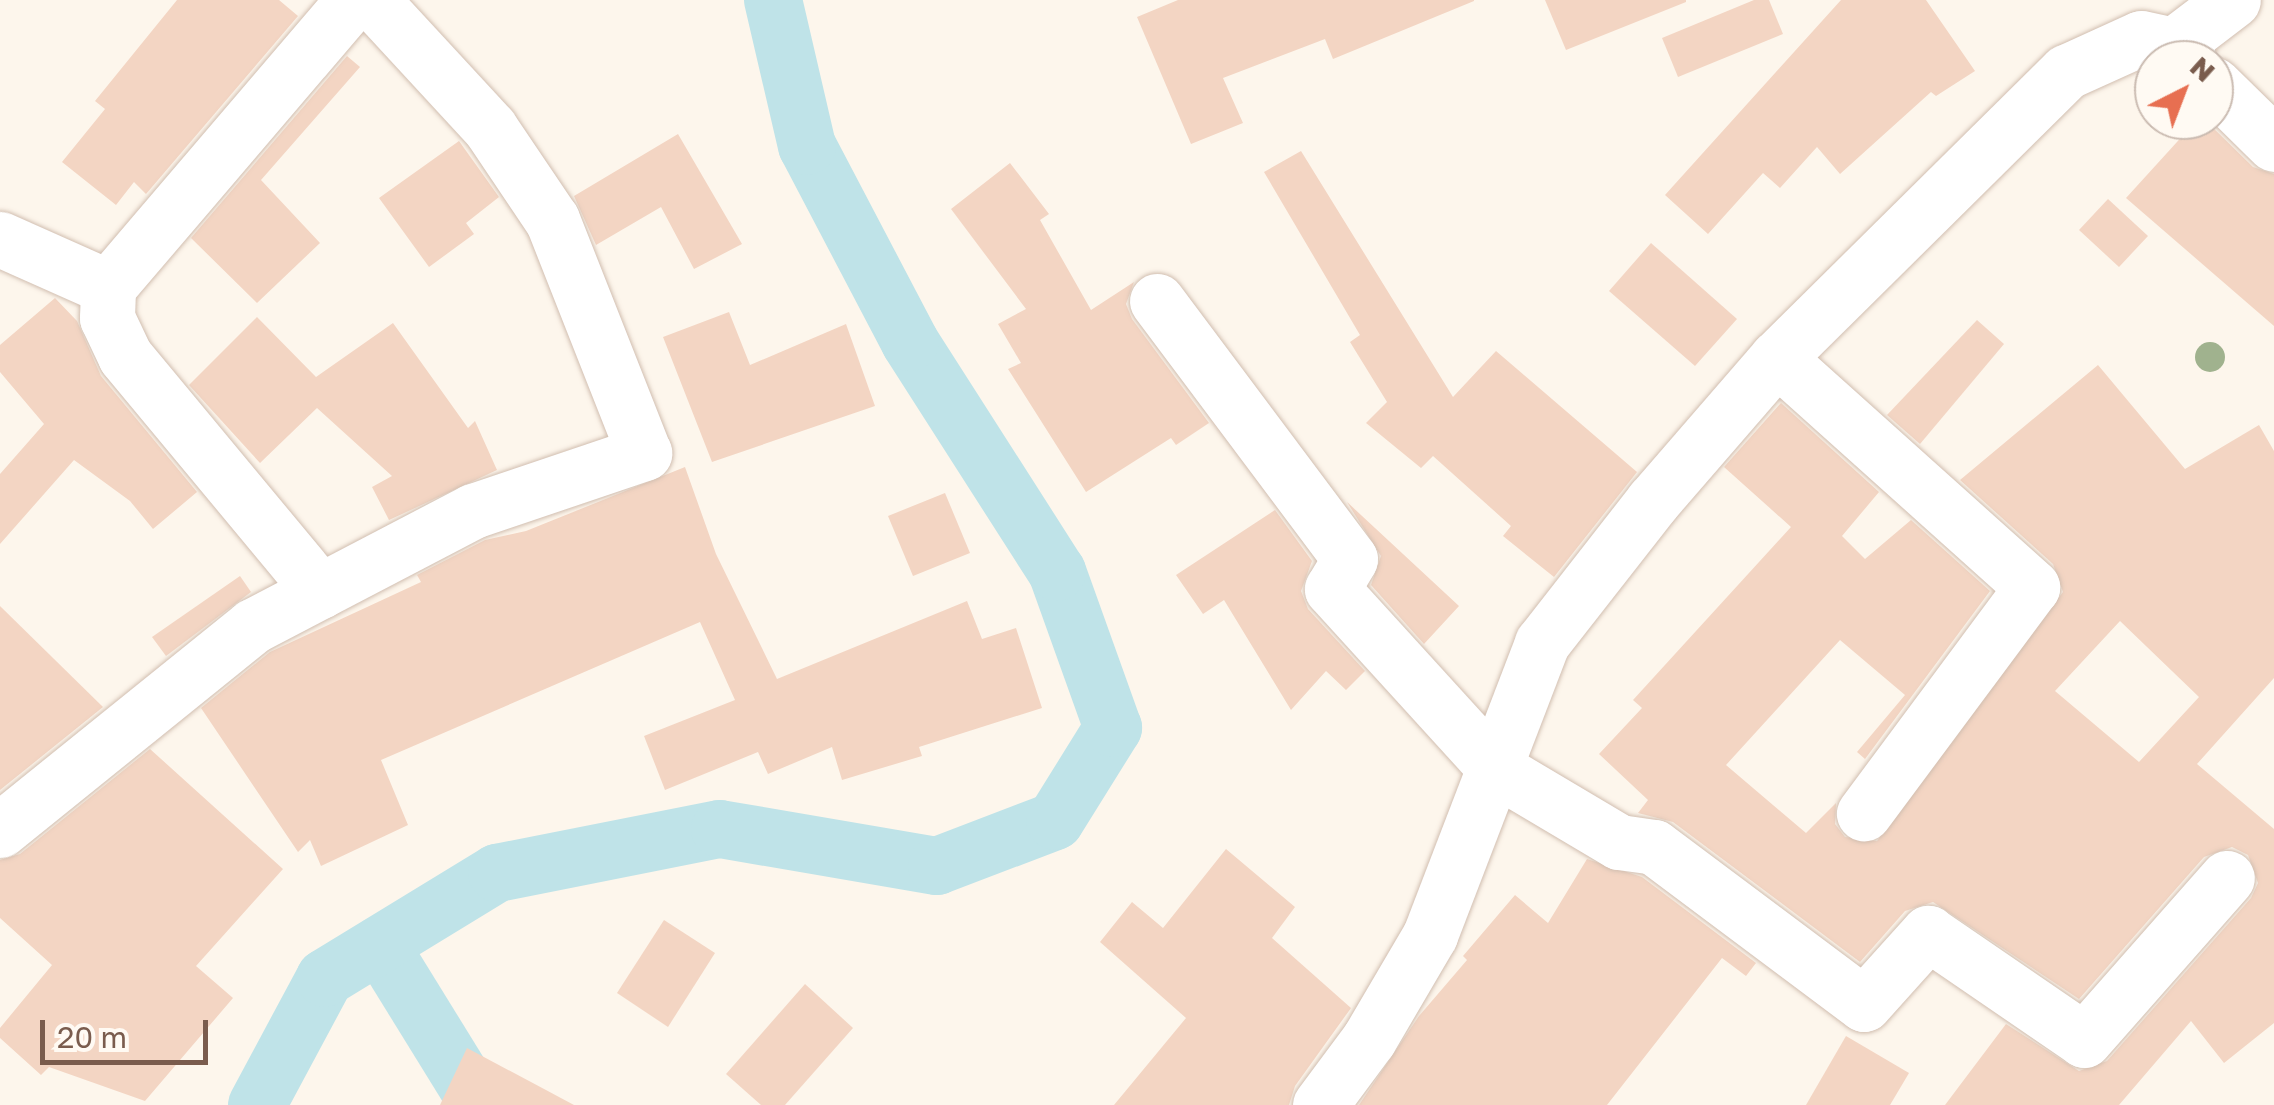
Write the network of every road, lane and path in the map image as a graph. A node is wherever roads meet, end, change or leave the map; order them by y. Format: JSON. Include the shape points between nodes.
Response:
{"nodes":[{"id":1,"x":353,"y":0,"type":"edge"},
{"id":2,"x":372,"y":0,"type":"edge"},
{"id":3,"x":2232,"y":0,"type":"edge"},
{"id":4,"x":2194,"y":40,"type":"edge"},
{"id":5,"x":2134,"y":41,"type":"edge"},
{"id":6,"x":2234,"y":105,"type":"edge"},
{"id":7,"x":2274,"y":144,"type":"edge"},
{"id":8,"x":0,"y":239,"type":"edge"},
{"id":9,"x":108,"y":287,"type":"junction"},
{"id":10,"x":1157,"y":301,"type":"dead end"},
{"id":11,"x":1777,"y":358,"type":"junction"},
{"id":12,"x":320,"y":591,"type":"junction"},
{"id":13,"x":1496,"y":768,"type":"junction"},
{"id":14,"x":1864,"y":814,"type":"dead end"},
{"id":15,"x":0,"y":830,"type":"edge"},
{"id":16,"x":2227,"y":878,"type":"dead end"},
{"id":17,"x":1320,"y":1105,"type":"edge"}],
"edges":[{"from":1,"to":9,"type":"street"},
{"from":2,"to":12,"type":"street","via":[[490,128],[552,220],[644,453],[473,511]]},
{"from":3,"to":4,"type":"street"},
{"from":5,"to":11,"type":"street","via":[[2066,72]]},
{"from":6,"to":7,"type":"street"},
{"from":8,"to":9,"type":"street"},
{"from":9,"to":12,"type":"street","via":[[107,318],[125,356]]},
{"from":10,"to":13,"type":"street","via":[[1345,550],[1351,566],[1332,590]]},
{"from":11,"to":13,"type":"street","via":[[1542,643]]},
{"from":11,"to":14,"type":"street","via":[[2032,587]]},
{"from":12,"to":15,"type":"street","via":[[193,668]]},
{"from":13,"to":16,"type":"street","via":[[1619,842],[1654,847],[1864,1004],[1928,933],[2084,1040]]},
{"from":13,"to":17,"type":"street","via":[[1430,935],[1369,1039]]}]}
